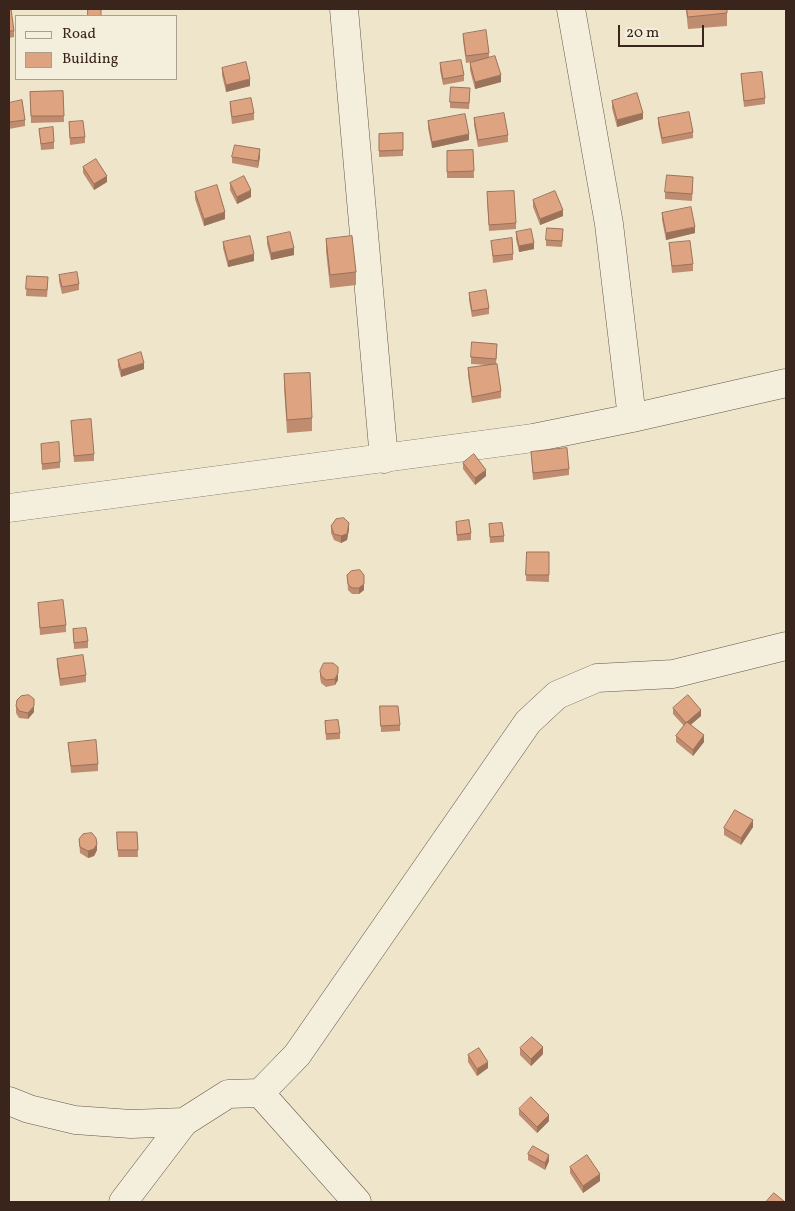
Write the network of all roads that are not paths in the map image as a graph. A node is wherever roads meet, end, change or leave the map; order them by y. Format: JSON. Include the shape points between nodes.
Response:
{"nodes":[{"id":1,"x":344,"y":9,"type":"edge"},
{"id":2,"x":571,"y":9,"type":"edge"},
{"id":3,"x":786,"y":383,"type":"edge"},
{"id":4,"x":632,"y":418,"type":"junction"},
{"id":5,"x":384,"y":459,"type":"junction"},
{"id":6,"x":9,"y":508,"type":"edge"},
{"id":7,"x":786,"y":646,"type":"edge"},
{"id":8,"x":260,"y":1094,"type":"junction"},
{"id":9,"x":9,"y":1101,"type":"edge"},
{"id":10,"x":184,"y":1122,"type":"junction"},
{"id":11,"x":123,"y":1202,"type":"edge"},
{"id":12,"x":357,"y":1202,"type":"edge"}],
"edges":[{"from":1,"to":5,"type":"street"},
{"from":2,"to":4,"type":"street","via":[[609,224]]},
{"from":3,"to":4,"type":"street"},
{"from":4,"to":5,"type":"street","via":[[533,438]]},
{"from":5,"to":6,"type":"street"},
{"from":7,"to":8,"type":"street","via":[[672,674],[598,678],[557,695],[528,722],[296,1055]]},
{"from":8,"to":10,"type":"street","via":[[228,1094]]},
{"from":8,"to":12,"type":"street"},
{"from":9,"to":10,"type":"street","via":[[75,1120],[131,1124]]},
{"from":10,"to":11,"type":"street"}]}
